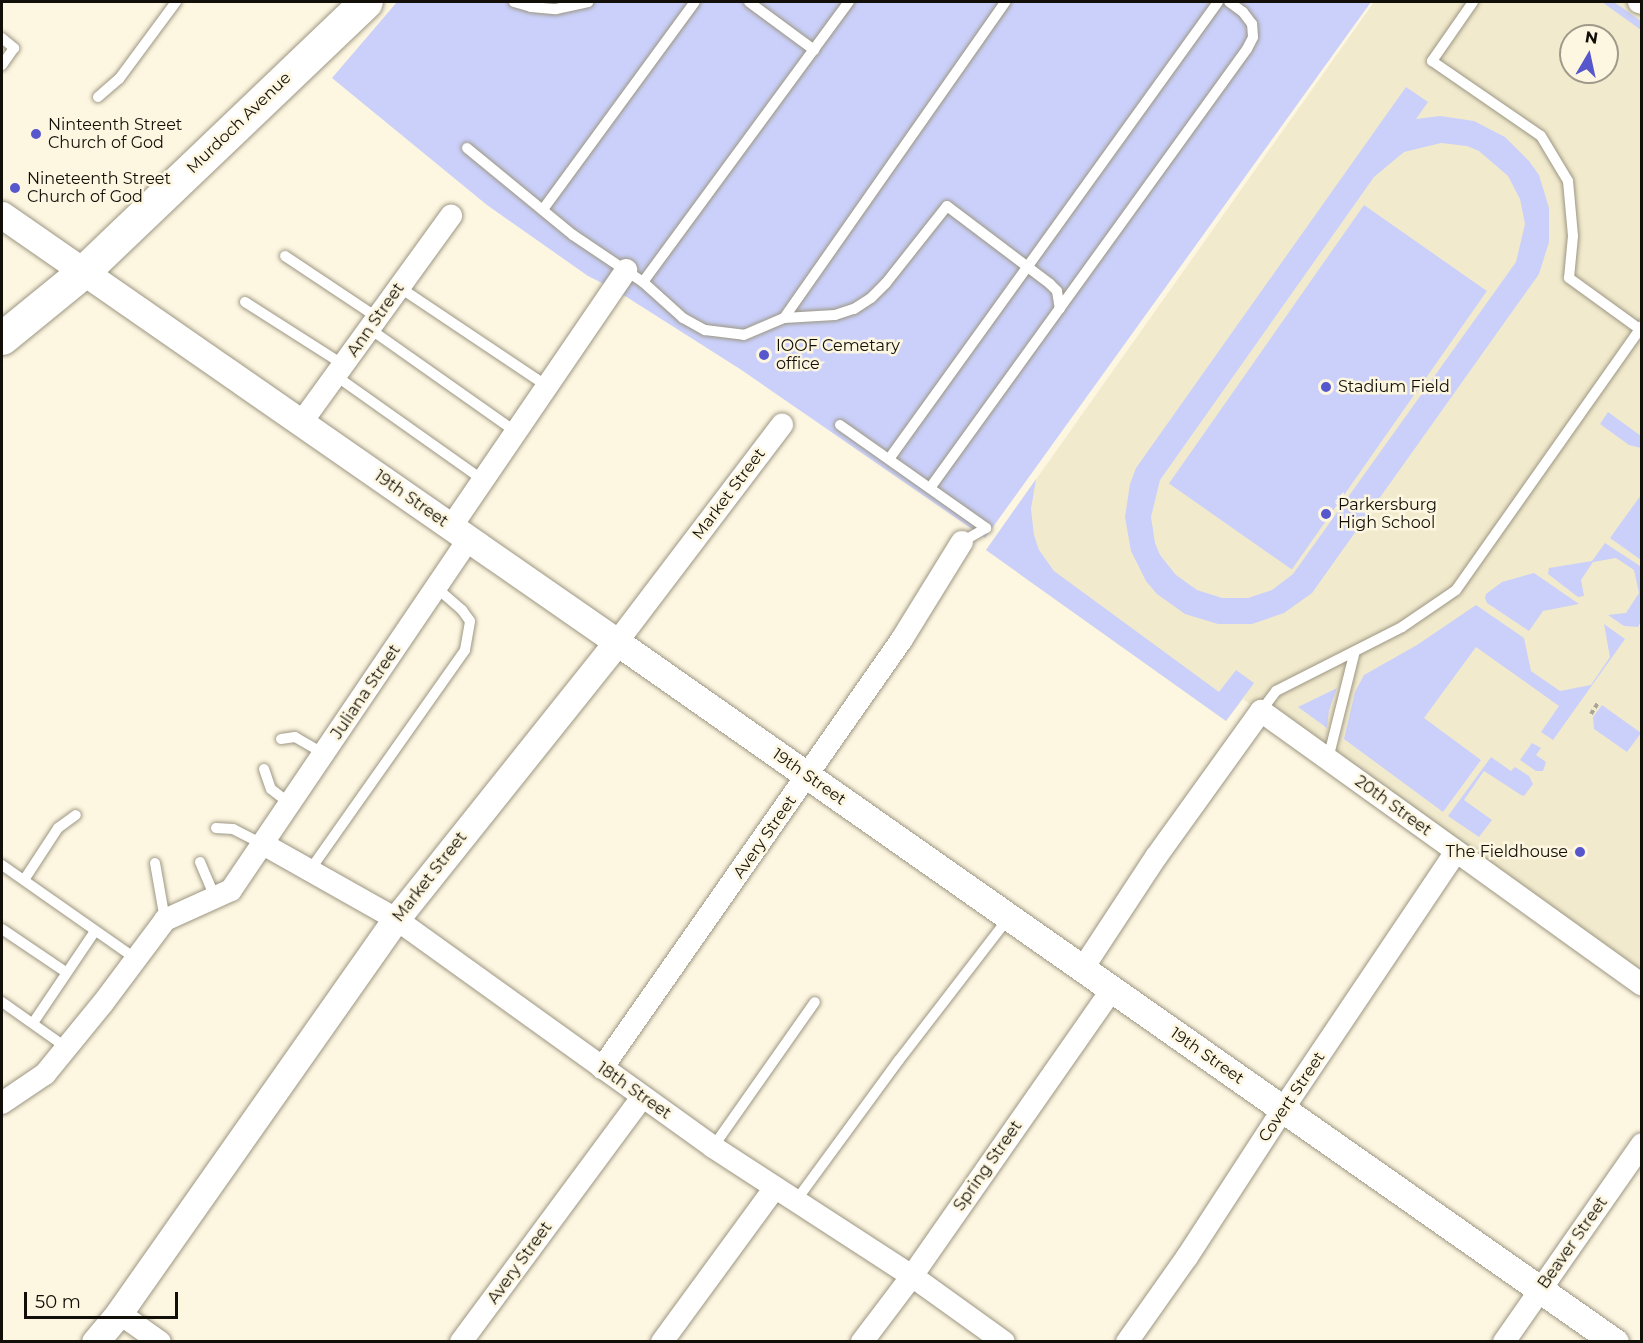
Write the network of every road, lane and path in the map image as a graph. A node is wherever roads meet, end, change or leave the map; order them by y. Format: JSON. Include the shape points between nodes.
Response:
{"nodes":[{"id":1,"x":176,"y":2,"type":"edge"},
{"id":2,"x":366,"y":2,"type":"edge"},
{"id":3,"x":514,"y":2,"type":"edge"},
{"id":4,"x":588,"y":2,"type":"edge"},
{"id":5,"x":695,"y":2,"type":"edge"},
{"id":6,"x":749,"y":2,"type":"edge"},
{"id":7,"x":849,"y":2,"type":"edge"},
{"id":8,"x":1005,"y":2,"type":"edge"},
{"id":9,"x":1218,"y":2,"type":"edge"},
{"id":10,"x":1230,"y":2,"type":"edge"},
{"id":11,"x":1473,"y":2,"type":"edge"},
{"id":12,"x":2,"y":38,"type":"edge"},
{"id":13,"x":814,"y":50,"type":"junction"},
{"id":14,"x":2,"y":65,"type":"edge"},
{"id":15,"x":98,"y":97,"type":"dead end"},
{"id":16,"x":467,"y":148,"type":"dead end"},
{"id":17,"x":544,"y":208,"type":"junction"},
{"id":18,"x":2,"y":215,"type":"edge"},
{"id":19,"x":450,"y":216,"type":"dead end"},
{"id":20,"x":285,"y":256,"type":"dead end"},
{"id":21,"x":1027,"y":267,"type":"junction"},
{"id":22,"x":83,"y":272,"type":"junction"},
{"id":23,"x":635,"y":276,"type":"junction"},
{"id":24,"x":399,"y":287,"type":"junction"},
{"id":25,"x":245,"y":302,"type":"dead end"},
{"id":26,"x":1060,"y":309,"type":"junction"},
{"id":27,"x":784,"y":318,"type":"junction"},
{"id":28,"x":374,"y":323,"type":"junction"},
{"id":29,"x":1640,"y":327,"type":"edge"},
{"id":30,"x":2,"y":338,"type":"edge"},
{"id":31,"x":340,"y":370,"type":"junction"},
{"id":32,"x":547,"y":386,"type":"junction"},
{"id":33,"x":301,"y":423,"type":"junction"},
{"id":34,"x":782,"y":425,"type":"dead end"},
{"id":35,"x":840,"y":425,"type":"dead end"},
{"id":36,"x":516,"y":432,"type":"junction"},
{"id":37,"x":889,"y":459,"type":"junction"},
{"id":38,"x":483,"y":480,"type":"junction"},
{"id":39,"x":930,"y":489,"type":"junction"},
{"id":40,"x":460,"y":533,"type":"junction"},
{"id":41,"x":962,"y":542,"type":"joint"},
{"id":42,"x":436,"y":588,"type":"junction"},
{"id":43,"x":617,"y":642,"type":"junction"},
{"id":44,"x":1355,"y":651,"type":"junction"},
{"id":45,"x":1598,"y":703,"type":"dead end"},
{"id":46,"x":1261,"y":711,"type":"junction"},
{"id":47,"x":1591,"y":714,"type":"dead end"},
{"id":48,"x":280,"y":739,"type":"dead end"},
{"id":49,"x":324,"y":754,"type":"junction"},
{"id":50,"x":1328,"y":759,"type":"junction"},
{"id":51,"x":264,"y":769,"type":"dead end"},
{"id":52,"x":808,"y":776,"type":"junction"},
{"id":53,"x":290,"y":804,"type":"junction"},
{"id":54,"x":76,"y":815,"type":"dead end"},
{"id":55,"x":216,"y":828,"type":"dead end"},
{"id":56,"x":263,"y":844,"type":"junction"},
{"id":57,"x":1456,"y":852,"type":"junction"},
{"id":58,"x":200,"y":862,"type":"dead end"},
{"id":59,"x":155,"y":863,"type":"dead end"},
{"id":60,"x":2,"y":865,"type":"edge"},
{"id":61,"x":310,"y":870,"type":"junction"},
{"id":62,"x":24,"y":880,"type":"junction"},
{"id":63,"x":215,"y":897,"type":"junction"},
{"id":64,"x":1010,"y":917,"type":"junction"},
{"id":65,"x":396,"y":919,"type":"junction"},
{"id":66,"x":165,"y":920,"type":"junction"},
{"id":67,"x":2,"y":929,"type":"edge"},
{"id":68,"x":95,"y":931,"type":"junction"},
{"id":69,"x":136,"y":959,"type":"junction"},
{"id":70,"x":1083,"y":968,"type":"junction"},
{"id":71,"x":67,"y":973,"type":"junction"},
{"id":72,"x":1641,"y":985,"type":"edge"},
{"id":73,"x":1112,"y":989,"type":"junction"},
{"id":74,"x":2,"y":1002,"type":"edge"},
{"id":75,"x":815,"y":1002,"type":"dead end"},
{"id":76,"x":33,"y":1023,"type":"junction"},
{"id":77,"x":67,"y":1048,"type":"junction"},
{"id":78,"x":602,"y":1068,"type":"junction"},
{"id":79,"x":642,"y":1097,"type":"junction"},
{"id":80,"x":2,"y":1103,"type":"edge"},
{"id":81,"x":1283,"y":1109,"type":"junction"},
{"id":82,"x":1641,"y":1144,"type":"edge"},
{"id":83,"x":713,"y":1147,"type":"junction"},
{"id":84,"x":774,"y":1189,"type":"junction"},
{"id":85,"x":795,"y":1202,"type":"junction"},
{"id":86,"x":912,"y":1276,"type":"junction"},
{"id":87,"x":1541,"y":1290,"type":"junction"},
{"id":88,"x":118,"y":1312,"type":"junction"},
{"id":89,"x":95,"y":1341,"type":"edge"},
{"id":90,"x":160,"y":1341,"type":"edge"},
{"id":91,"x":461,"y":1341,"type":"edge"},
{"id":92,"x":662,"y":1341,"type":"edge"},
{"id":93,"x":862,"y":1341,"type":"edge"},
{"id":94,"x":1004,"y":1341,"type":"edge"},
{"id":95,"x":1126,"y":1341,"type":"edge"},
{"id":96,"x":1504,"y":1341,"type":"edge"},
{"id":97,"x":1615,"y":1341,"type":"edge"}],
"edges":[{"from":1,"to":15,"type":"lane","via":[[119,79]]},
{"from":2,"to":22,"type":"main road","name":"Murdoch Avenue"},
{"from":3,"to":4,"type":"lane","via":[[556,9]]},
{"from":5,"to":17,"type":"lane"},
{"from":6,"to":13,"type":"lane"},
{"from":7,"to":13,"type":"lane"},
{"from":8,"to":27,"type":"lane"},
{"from":9,"to":21,"type":"lane"},
{"from":10,"to":26,"type":"lane","via":[[1252,24],[1253,37],[1247,49]]},
{"from":11,"to":29,"type":"lane","via":[[1432,61],[1541,136],[1568,181],[1573,236],[1569,278]]},
{"from":12,"to":14,"type":"lane","via":[[15,48]]},
{"from":13,"to":23,"type":"lane"},
{"from":16,"to":17,"type":"lane"},
{"from":17,"to":23,"type":"lane","via":[[573,234]]},
{"from":18,"to":22,"type":"street","name":"19th Street"},
{"from":19,"to":24,"type":"street","name":"Ann Street"},
{"from":20,"to":28,"type":"lane"},
{"from":21,"to":26,"type":"lane","via":[[1057,291]]},
{"from":21,"to":27,"type":"lane","via":[[946,206],[871,298],[835,315]]},
{"from":21,"to":37,"type":"lane"},
{"from":22,"to":30,"type":"main road","name":"Murdoch Avenue"},
{"from":22,"to":33,"type":"street","name":"19th Street"},
{"from":23,"to":27,"type":"lane","via":[[683,318],[705,330],[744,335]]},
{"from":23,"to":32,"type":"street","name":"Juliana Street"},
{"from":24,"to":28,"type":"street","name":"Ann Street"},
{"from":24,"to":32,"type":"lane"},
{"from":25,"to":31,"type":"lane"},
{"from":26,"to":39,"type":"lane"},
{"from":28,"to":31,"type":"street","name":"Ann Street"},
{"from":28,"to":36,"type":"lane"},
{"from":29,"to":44,"type":"lane","via":[[1456,590],[1402,627]]},
{"from":31,"to":33,"type":"street","name":"Ann Street"},
{"from":31,"to":38,"type":"lane"},
{"from":32,"to":36,"type":"street","name":"Juliana Street"},
{"from":33,"to":40,"type":"street","name":"19th Street"},
{"from":34,"to":43,"type":"street","name":"Market Street"},
{"from":35,"to":37,"type":"lane"},
{"from":36,"to":38,"type":"street","name":"Juliana Street"},
{"from":37,"to":39,"type":"lane"},
{"from":38,"to":40,"type":"street","name":"Juliana Street"},
{"from":39,"to":41,"type":"lane","via":[[986,528]]},
{"from":40,"to":42,"type":"street","name":"Juliana Street"},
{"from":40,"to":43,"type":"street","name":"19th Street"},
{"from":41,"to":52,"type":"street","name":"Avery Street","via":[[902,639]]},
{"from":42,"to":49,"type":"street","name":"Juliana Street"},
{"from":42,"to":61,"type":"lane","via":[[470,621],[465,650]]},
{"from":43,"to":52,"type":"street","name":"19th Street"},
{"from":43,"to":65,"type":"street","name":"Market Street"},
{"from":44,"to":46,"type":"lane","via":[[1276,691]]},
{"from":44,"to":50,"type":"lane"},
{"from":45,"to":47,"type":"path"},
{"from":46,"to":50,"type":"street","name":"20th Street"},
{"from":46,"to":70,"type":"street","via":[[1156,857]]},
{"from":48,"to":49,"type":"lane","via":[[295,737]]},
{"from":49,"to":53,"type":"street","name":"Juliana Street"},
{"from":50,"to":57,"type":"street","name":"20th Street"},
{"from":51,"to":53,"type":"lane","via":[[272,789]]},
{"from":52,"to":64,"type":"street","name":"19th Street"},
{"from":52,"to":78,"type":"street","name":"Avery Street"},
{"from":53,"to":56,"type":"street","name":"Juliana Street"},
{"from":54,"to":62,"type":"lane","via":[[58,828]]},
{"from":55,"to":56,"type":"lane","via":[[232,829]]},
{"from":56,"to":61,"type":"street","name":"18th Street"},
{"from":56,"to":63,"type":"street","name":"Juliana Street","via":[[231,890]]},
{"from":57,"to":72,"type":"street","name":"20th Street"},
{"from":57,"to":81,"type":"street","name":"Covert Street"},
{"from":58,"to":63,"type":"lane"},
{"from":59,"to":66,"type":"lane"},
{"from":60,"to":62,"type":"lane"},
{"from":61,"to":65,"type":"street","name":"18th Street"},
{"from":62,"to":68,"type":"lane"},
{"from":63,"to":66,"type":"street","name":"Juliana Street"},
{"from":64,"to":70,"type":"street","name":"19th Street"},
{"from":64,"to":85,"type":"lane"},
{"from":65,"to":78,"type":"street","name":"18th Street"},
{"from":65,"to":88,"type":"street","name":"Market Street"},
{"from":66,"to":69,"type":"street"},
{"from":67,"to":71,"type":"lane"},
{"from":68,"to":69,"type":"lane"},
{"from":68,"to":71,"type":"lane"},
{"from":69,"to":77,"type":"street"},
{"from":70,"to":73,"type":"street","name":"19th Street"},
{"from":71,"to":76,"type":"lane"},
{"from":73,"to":81,"type":"street","name":"19th Street"},
{"from":73,"to":86,"type":"street","name":"Spring Street"},
{"from":74,"to":76,"type":"lane"},
{"from":75,"to":83,"type":"lane"},
{"from":76,"to":77,"type":"lane"},
{"from":77,"to":80,"type":"street","via":[[45,1074]]},
{"from":78,"to":79,"type":"street","name":"18th Street"},
{"from":79,"to":83,"type":"street","name":"18th Street"},
{"from":79,"to":91,"type":"street","name":"Avery Street"},
{"from":81,"to":87,"type":"street","name":"19th Street"},
{"from":81,"to":95,"type":"street","name":"Covert Street","via":[[1187,1257]]},
{"from":82,"to":87,"type":"street","name":"Beaver Street"},
{"from":83,"to":84,"type":"street","name":"18th Street"},
{"from":84,"to":85,"type":"street","name":"18th Street"},
{"from":84,"to":92,"type":"street"},
{"from":85,"to":86,"type":"street","name":"18th Street"},
{"from":86,"to":93,"type":"street","name":"Spring Street"},
{"from":86,"to":94,"type":"street","name":"18th Street"},
{"from":87,"to":96,"type":"street","name":"Beaver Street"},
{"from":87,"to":97,"type":"street","name":"19th Street"},
{"from":88,"to":89,"type":"street","name":"Market Street"},
{"from":88,"to":90,"type":"street"}]}
